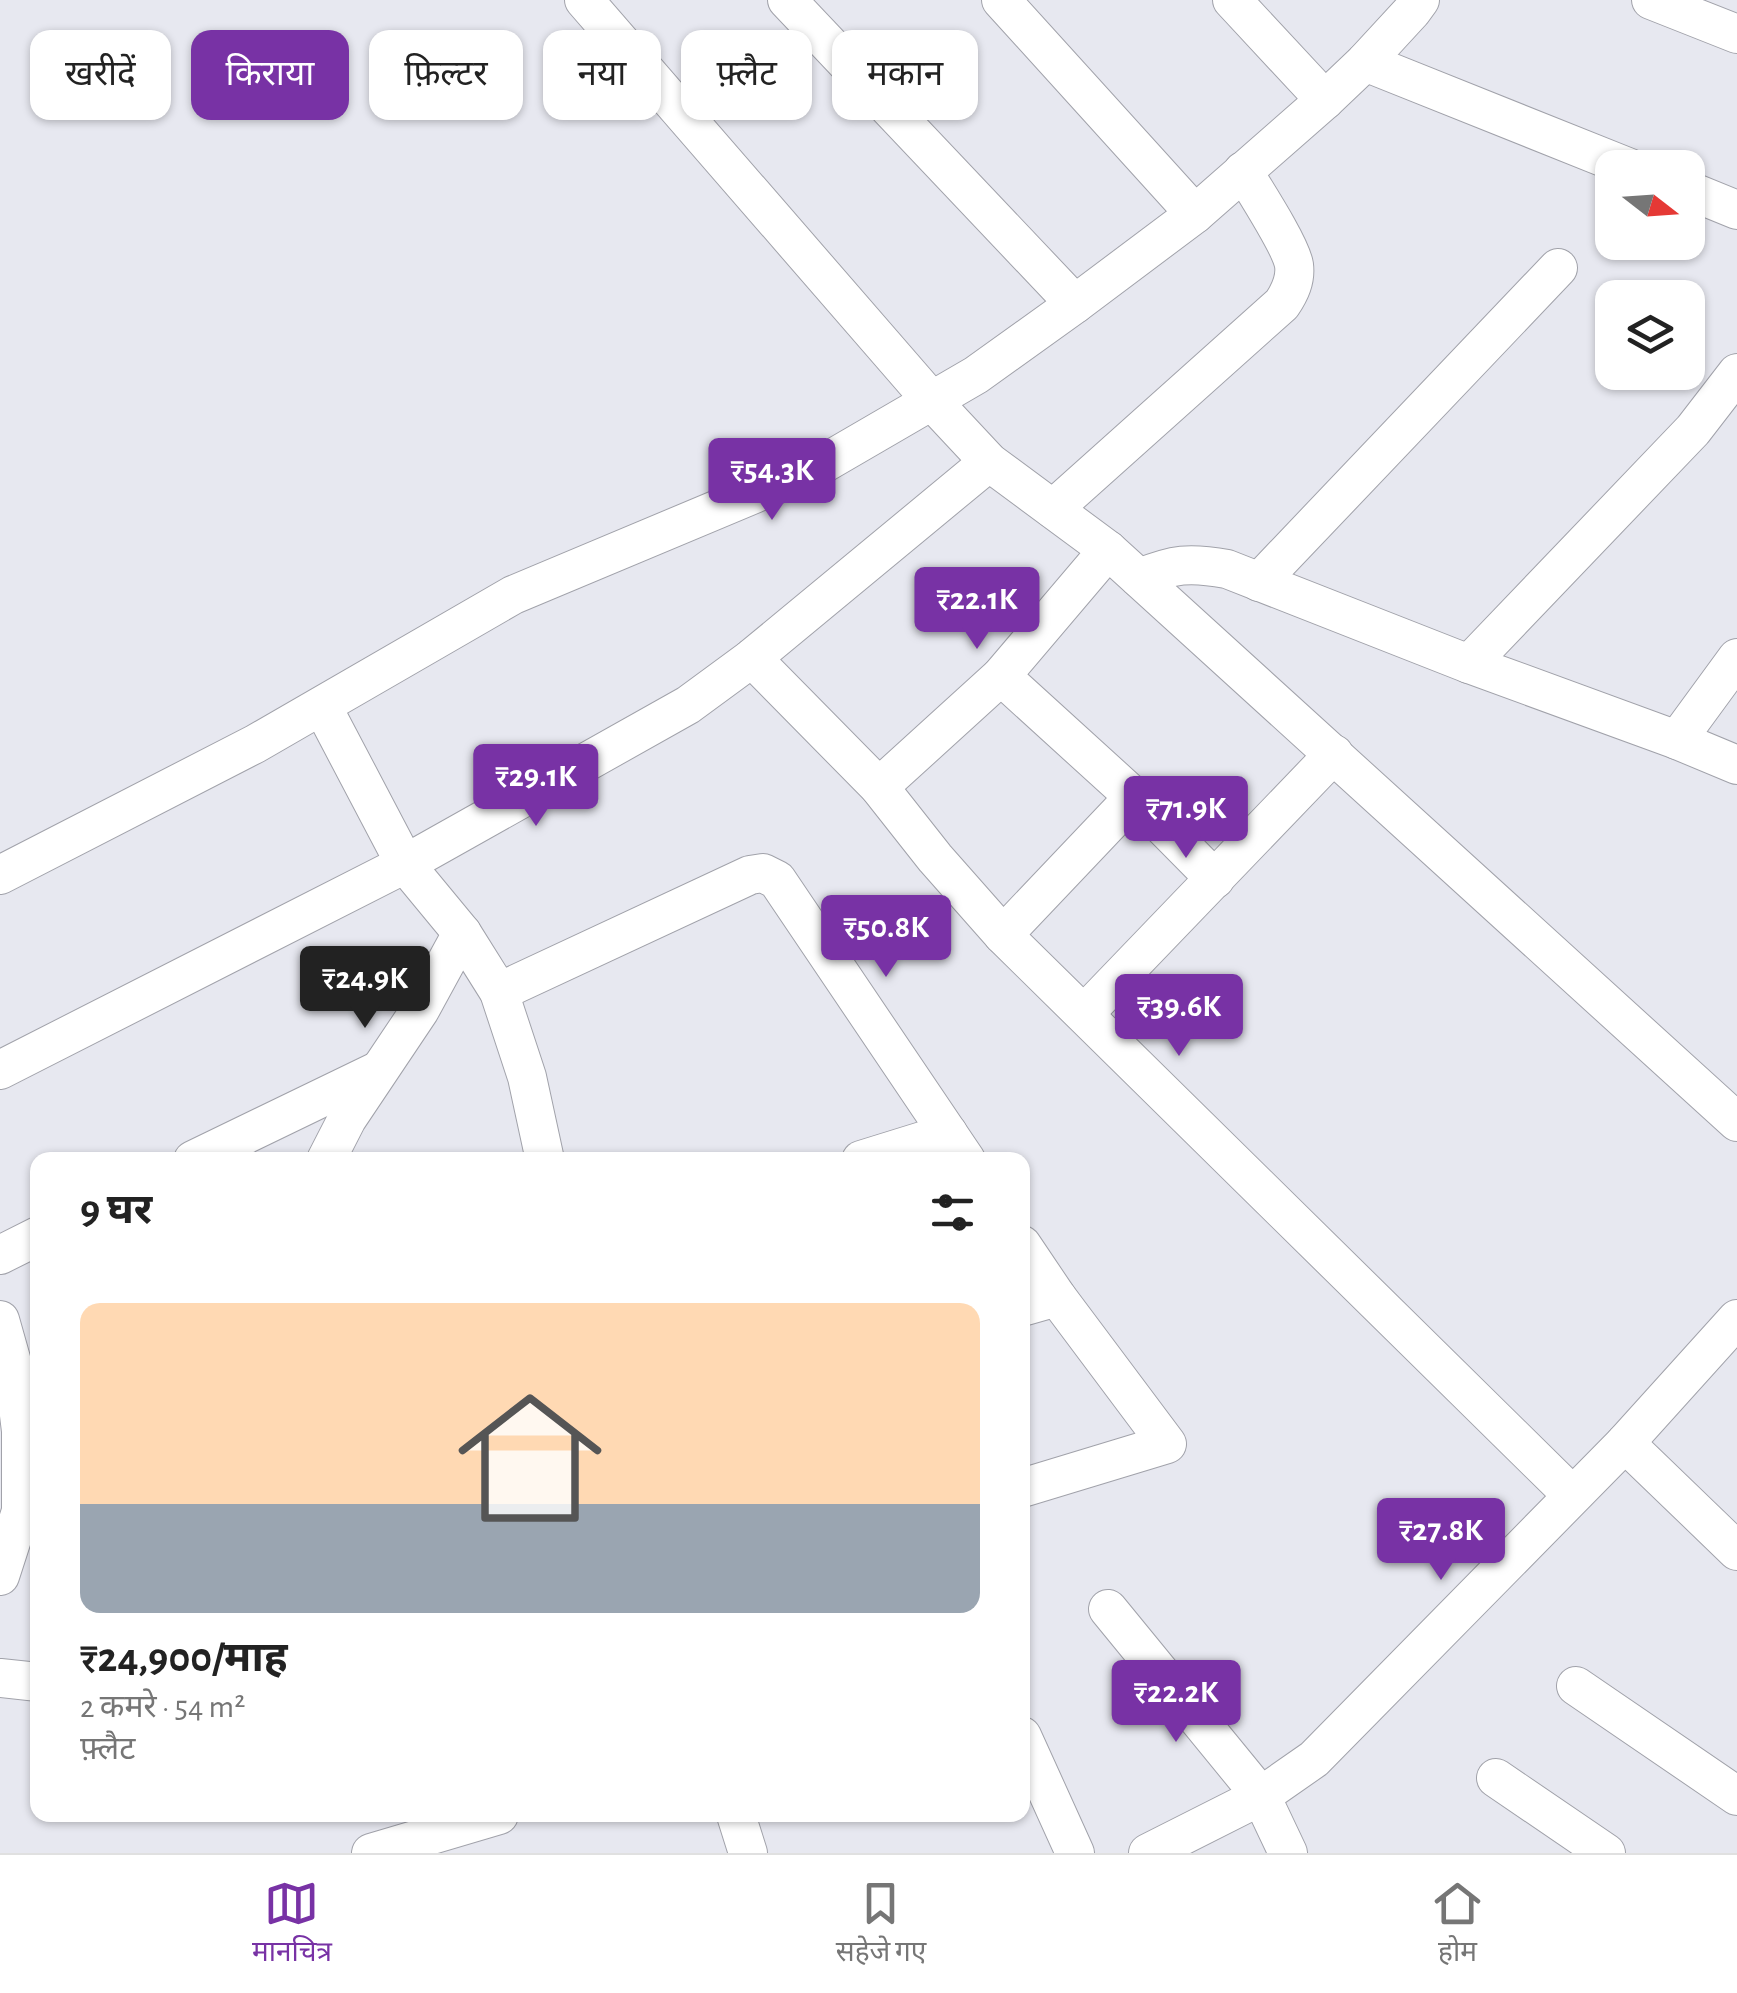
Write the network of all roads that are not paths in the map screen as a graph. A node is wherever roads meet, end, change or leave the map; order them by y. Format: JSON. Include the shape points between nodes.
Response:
{"nodes":[{"id":1,"x":788,"y":0,"type":"edge"},
{"id":2,"x":1001,"y":0,"type":"edge"},
{"id":3,"x":1232,"y":0,"type":"edge"},
{"id":4,"x":1420,"y":0,"type":"edge"},
{"id":5,"x":1651,"y":0,"type":"edge"},
{"id":6,"x":586,"y":1,"type":"edge"},
{"id":7,"x":1737,"y":34,"type":"edge"},
{"id":8,"x":1365,"y":62,"type":"junction"},
{"id":9,"x":1325,"y":100,"type":"junction"},
{"id":10,"x":1595,"y":154,"type":"edge"},
{"id":11,"x":1244,"y":171,"type":"junction"},
{"id":12,"x":1705,"y":197,"type":"edge"},
{"id":13,"x":1737,"y":210,"type":"edge"},
{"id":14,"x":1196,"y":214,"type":"junction"},
{"id":15,"x":1558,"y":268,"type":"dead end"},
{"id":16,"x":1075,"y":304,"type":"junction"},
{"id":17,"x":1737,"y":373,"type":"edge"},
{"id":18,"x":932,"y":401,"type":"junction"},
{"id":19,"x":989,"y":462,"type":"junction"},
{"id":20,"x":1053,"y":508,"type":"junction"},
{"id":21,"x":1108,"y":550,"type":"junction"},
{"id":22,"x":1139,"y":578,"type":"junction"},
{"id":23,"x":1260,"y":582,"type":"junction"},
{"id":24,"x":752,"y":658,"type":"junction"},
{"id":25,"x":1737,"y":658,"type":"edge"},
{"id":26,"x":1469,"y":664,"type":"junction"},
{"id":27,"x":1001,"y":676,"type":"junction"},
{"id":28,"x":322,"y":706,"type":"junction"},
{"id":29,"x":1676,"y":740,"type":"junction"},
{"id":30,"x":1334,"y":754,"type":"junction"},
{"id":31,"x":1737,"y":765,"type":"edge"},
{"id":32,"x":879,"y":787,"type":"junction"},
{"id":33,"x":1134,"y":797,"type":"junction"},
{"id":34,"x":405,"y":864,"type":"junction"},
{"id":35,"x":0,"y":874,"type":"edge"},
{"id":36,"x":1215,"y":879,"type":"junction"},
{"id":37,"x":462,"y":933,"type":"junction"},
{"id":38,"x":1003,"y":935,"type":"junction"},
{"id":39,"x":499,"y":992,"type":"junction"},
{"id":40,"x":1085,"y":1013,"type":"junction"},
{"id":41,"x":0,"y":1070,"type":"edge"},
{"id":42,"x":378,"y":1071,"type":"junction"},
{"id":43,"x":1737,"y":1122,"type":"edge"},
{"id":44,"x":957,"y":1146,"type":"edge"},
{"id":45,"x":210,"y":1152,"type":"edge"},
{"id":46,"x":330,"y":1152,"type":"edge"},
{"id":47,"x":543,"y":1152,"type":"edge"},
{"id":48,"x":916,"y":1152,"type":"edge"},
{"id":49,"x":30,"y":1240,"type":"edge"},
{"id":50,"x":0,"y":1254,"type":"edge"},
{"id":51,"x":1030,"y":1270,"type":"edge"},
{"id":52,"x":1040,"y":1302,"type":"edge"},
{"id":53,"x":0,"y":1320,"type":"edge"},
{"id":54,"x":1737,"y":1320,"type":"edge"},
{"id":55,"x":1625,"y":1443,"type":"junction"},
{"id":56,"x":1030,"y":1486,"type":"edge"},
{"id":57,"x":1572,"y":1495,"type":"junction"},
{"id":58,"x":29,"y":1512,"type":"edge"},
{"id":59,"x":1737,"y":1551,"type":"edge"},
{"id":60,"x":0,"y":1576,"type":"edge"},
{"id":61,"x":1108,"y":1609,"type":"dead end"},
{"id":62,"x":0,"y":1678,"type":"edge"},
{"id":63,"x":30,"y":1681,"type":"edge"},
{"id":64,"x":1576,"y":1686,"type":"dead end"},
{"id":65,"x":1030,"y":1754,"type":"edge"},
{"id":66,"x":1496,"y":1778,"type":"dead end"},
{"id":67,"x":1260,"y":1796,"type":"junction"},
{"id":68,"x":1737,"y":1796,"type":"edge"},
{"id":69,"x":476,"y":1822,"type":"edge"},
{"id":70,"x":738,"y":1822,"type":"edge"},
{"id":71,"x":372,"y":1853,"type":"edge"},
{"id":72,"x":748,"y":1853,"type":"edge"},
{"id":73,"x":1075,"y":1853,"type":"edge"},
{"id":74,"x":1148,"y":1853,"type":"edge"},
{"id":75,"x":1288,"y":1853,"type":"edge"},
{"id":76,"x":1606,"y":1853,"type":"edge"}],
"edges":[{"from":1,"to":16,"type":"street"},
{"from":2,"to":14,"type":"street"},
{"from":3,"to":9,"type":"street"},
{"from":4,"to":8,"type":"street"},
{"from":5,"to":7,"type":"street"},
{"from":6,"to":18,"type":"street"},
{"from":8,"to":9,"type":"street"},
{"from":8,"to":10,"type":"street"},
{"from":9,"to":11,"type":"street"},
{"from":11,"to":14,"type":"street"},
{"from":11,"to":20,"type":"street","via":[[1293,260],[1288,294]]},
{"from":12,"to":13,"type":"street"},
{"from":14,"to":16,"type":"street"},
{"from":15,"to":23,"type":"street"},
{"from":16,"to":18,"type":"street"},
{"from":17,"to":26,"type":"street","via":[[1693,430]]},
{"from":18,"to":19,"type":"street"},
{"from":18,"to":28,"type":"street","via":[[816,468],[513,595]]},
{"from":19,"to":20,"type":"street"},
{"from":19,"to":24,"type":"street"},
{"from":20,"to":21,"type":"street"},
{"from":21,"to":22,"type":"street"},
{"from":21,"to":27,"type":"street"},
{"from":22,"to":23,"type":"street","via":[[1195,564]]},
{"from":22,"to":30,"type":"street"},
{"from":23,"to":26,"type":"street"},
{"from":24,"to":32,"type":"street"},
{"from":24,"to":34,"type":"street","via":[[688,705]]},
{"from":25,"to":29,"type":"street"},
{"from":26,"to":29,"type":"street"},
{"from":27,"to":32,"type":"street"},
{"from":27,"to":33,"type":"street"},
{"from":28,"to":34,"type":"street"},
{"from":28,"to":35,"type":"street"},
{"from":29,"to":31,"type":"street"},
{"from":30,"to":36,"type":"street"},
{"from":30,"to":43,"type":"street"},
{"from":32,"to":38,"type":"street"},
{"from":33,"to":36,"type":"street"},
{"from":33,"to":38,"type":"street"},
{"from":34,"to":37,"type":"street"},
{"from":34,"to":41,"type":"street"},
{"from":36,"to":40,"type":"street"},
{"from":37,"to":39,"type":"street"},
{"from":37,"to":42,"type":"street"},
{"from":38,"to":40,"type":"street"},
{"from":39,"to":44,"type":"street","via":[[764,873],[778,880]]},
{"from":39,"to":47,"type":"street"},
{"from":40,"to":57,"type":"street"},
{"from":42,"to":45,"type":"street"},
{"from":42,"to":46,"type":"street"},
{"from":44,"to":48,"type":"street"},
{"from":49,"to":50,"type":"street"},
{"from":51,"to":52,"type":"street"},
{"from":52,"to":56,"type":"street","via":[[1167,1444]]},
{"from":53,"to":58,"type":"street","via":[[14,1366]]},
{"from":54,"to":55,"type":"street"},
{"from":55,"to":57,"type":"street"},
{"from":55,"to":59,"type":"street"},
{"from":57,"to":67,"type":"street","via":[[1314,1759]]},
{"from":58,"to":60,"type":"street"},
{"from":61,"to":67,"type":"street"},
{"from":62,"to":63,"type":"street"},
{"from":64,"to":68,"type":"street"},
{"from":65,"to":73,"type":"street"},
{"from":66,"to":76,"type":"street"},
{"from":67,"to":74,"type":"street"},
{"from":67,"to":75,"type":"street"},
{"from":69,"to":71,"type":"street"},
{"from":70,"to":72,"type":"street"}]}
